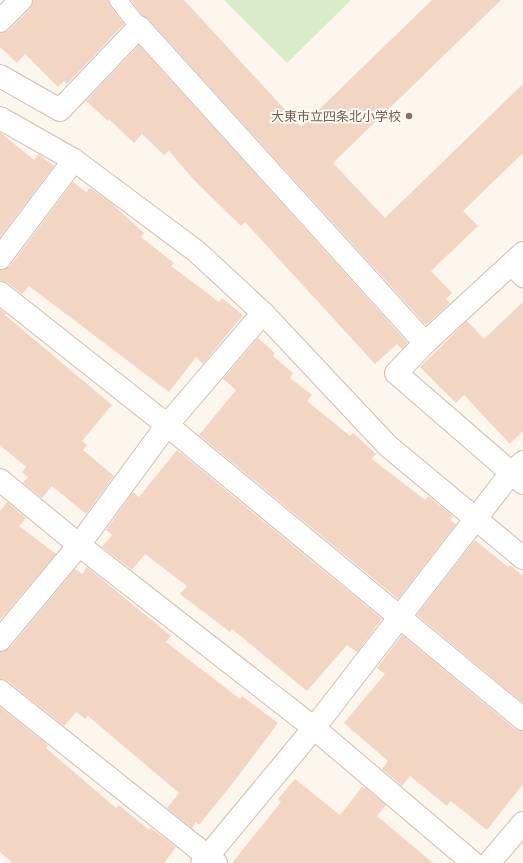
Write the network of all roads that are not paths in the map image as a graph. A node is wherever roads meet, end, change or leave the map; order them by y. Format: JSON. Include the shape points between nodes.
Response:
{"nodes":[{"id":1,"x":21,"y":0,"type":"edge"},
{"id":2,"x":118,"y":0,"type":"edge"},
{"id":3,"x":0,"y":21,"type":"edge"},
{"id":4,"x":139,"y":27,"type":"junction"},
{"id":5,"x":0,"y":76,"type":"edge"},
{"id":6,"x":0,"y":118,"type":"edge"},
{"id":7,"x":74,"y":160,"type":"junction"},
{"id":8,"x":0,"y":258,"type":"edge"},
{"id":9,"x":519,"y":266,"type":"edge"},
{"id":10,"x":0,"y":293,"type":"edge"},
{"id":11,"x":263,"y":313,"type":"junction"},
{"id":12,"x":425,"y":343,"type":"junction"},
{"id":13,"x":167,"y":425,"type":"junction"},
{"id":14,"x":519,"y":473,"type":"edge"},
{"id":15,"x":0,"y":480,"type":"edge"},
{"id":16,"x":477,"y":519,"type":"junction"},
{"id":17,"x":79,"y":545,"type":"junction"},
{"id":18,"x":523,"y":558,"type":"edge"},
{"id":19,"x":400,"y":617,"type":"junction"},
{"id":20,"x":0,"y":640,"type":"edge"},
{"id":21,"x":0,"y":691,"type":"edge"},
{"id":22,"x":523,"y":719,"type":"edge"},
{"id":23,"x":314,"y":728,"type":"junction"},
{"id":24,"x":523,"y":823,"type":"edge"},
{"id":25,"x":209,"y":861,"type":"edge"},
{"id":26,"x":473,"y":863,"type":"edge"},
{"id":27,"x":489,"y":863,"type":"edge"}],
"edges":[{"from":1,"to":3,"type":"street"},
{"from":2,"to":4,"type":"lane"},
{"from":4,"to":5,"type":"street","via":[[60,110]]},
{"from":4,"to":12,"type":"street"},
{"from":6,"to":7,"type":"street"},
{"from":7,"to":8,"type":"street"},
{"from":7,"to":11,"type":"street","via":[[196,251]]},
{"from":9,"to":12,"type":"street"},
{"from":10,"to":13,"type":"street"},
{"from":11,"to":13,"type":"street"},
{"from":11,"to":16,"type":"street","via":[[388,446]]},
{"from":12,"to":14,"type":"street","via":[[396,374]]},
{"from":13,"to":17,"type":"street"},
{"from":13,"to":19,"type":"street"},
{"from":14,"to":16,"type":"street"},
{"from":15,"to":17,"type":"street"},
{"from":16,"to":18,"type":"street"},
{"from":16,"to":19,"type":"street"},
{"from":17,"to":20,"type":"street"},
{"from":17,"to":23,"type":"street"},
{"from":19,"to":22,"type":"street"},
{"from":19,"to":23,"type":"street"},
{"from":21,"to":25,"type":"street"},
{"from":23,"to":25,"type":"street"},
{"from":23,"to":26,"type":"street"},
{"from":24,"to":27,"type":"street"}]}
